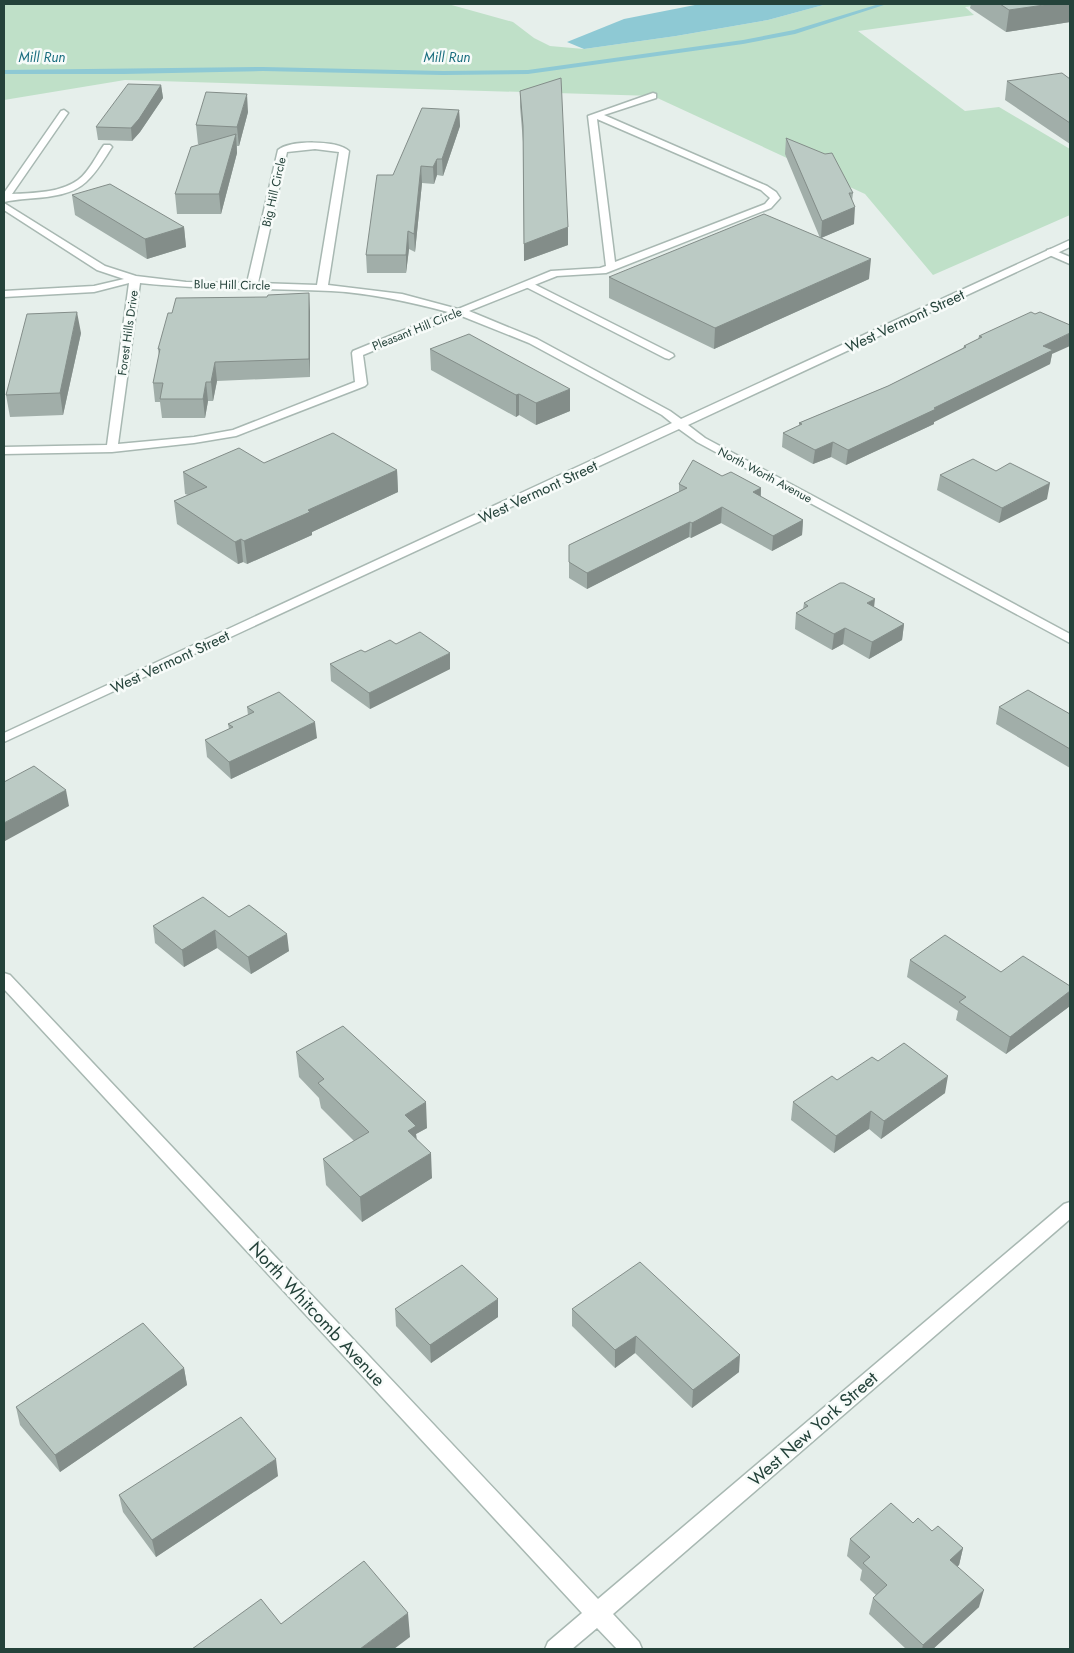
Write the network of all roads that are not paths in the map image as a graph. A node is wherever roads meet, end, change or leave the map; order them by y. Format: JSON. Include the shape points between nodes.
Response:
{"nodes":[{"id":1,"x":653,"y":96,"type":"dead end"},
{"id":2,"x":64,"y":113,"type":"dead end"},
{"id":3,"x":596,"y":115,"type":"junction"},
{"id":4,"x":107,"y":147,"type":"edge"},
{"id":5,"x":4,"y":198,"type":"edge"},
{"id":6,"x":4,"y":206,"type":"edge"},
{"id":7,"x":1070,"y":243,"type":"edge"},
{"id":8,"x":1050,"y":252,"type":"junction"},
{"id":9,"x":1070,"y":261,"type":"edge"},
{"id":10,"x":611,"y":267,"type":"junction"},
{"id":11,"x":135,"y":279,"type":"junction"},
{"id":12,"x":528,"y":284,"type":"junction"},
{"id":13,"x":252,"y":285,"type":"junction"},
{"id":14,"x":322,"y":288,"type":"junction"},
{"id":15,"x":4,"y":294,"type":"edge"},
{"id":16,"x":460,"y":312,"type":"junction"},
{"id":17,"x":669,"y":356,"type":"dead end"},
{"id":18,"x":681,"y":425,"type":"junction"},
{"id":19,"x":112,"y":448,"type":"junction"},
{"id":20,"x":4,"y":451,"type":"edge"},
{"id":21,"x":1070,"y":640,"type":"edge"},
{"id":22,"x":4,"y":738,"type":"edge"},
{"id":23,"x":4,"y":979,"type":"edge"},
{"id":24,"x":1070,"y":1209,"type":"edge"},
{"id":25,"x":598,"y":1614,"type":"junction"},
{"id":26,"x":556,"y":1649,"type":"edge"},
{"id":27,"x":631,"y":1649,"type":"edge"}],
"edges":[{"from":1,"to":3,"type":"street"},
{"from":2,"to":5,"type":"street"},
{"from":3,"to":10,"type":"street","via":[[592,116]]},
{"from":3,"to":10,"type":"street","name":"Pleasant Hill Circle","via":[[768,190],[775,198],[768,206]]},
{"from":4,"to":5,"type":"street","via":[[81,182],[39,195]]},
{"from":6,"to":11,"type":"street","name":"Forest Hills Drive","via":[[104,270]]},
{"from":7,"to":8,"type":"street","name":"West Vermont Street"},
{"from":8,"to":9,"type":"street"},
{"from":8,"to":18,"type":"street","name":"West Vermont Street"},
{"from":10,"to":12,"type":"street","name":"Pleasant Hill Circle","via":[[602,271],[555,273]]},
{"from":11,"to":13,"type":"street","name":"Blue Hill Circle","via":[[186,285]]},
{"from":11,"to":15,"type":"street","name":"Blue Hill Circle","via":[[94,289]]},
{"from":11,"to":19,"type":"street","name":"Forest Hills Drive"},
{"from":12,"to":16,"type":"street","name":"Pleasant Hill Circle"},
{"from":12,"to":17,"type":"street"},
{"from":13,"to":14,"type":"street","name":"Blue Hill Circle"},
{"from":13,"to":14,"type":"street","name":"Big Hill Circle","via":[[283,150],[335,147],[344,151]]},
{"from":14,"to":16,"type":"street","name":"Blue Hill Circle","via":[[402,296]]},
{"from":16,"to":18,"type":"street","name":"North Worth Avenue","via":[[533,341],[666,413]]},
{"from":16,"to":19,"type":"street","name":"Pleasant Hill Circle","via":[[357,353],[360,384],[236,433]]},
{"from":18,"to":21,"type":"street","name":"North Worth Avenue","via":[[701,440]]},
{"from":18,"to":22,"type":"street","name":"West Vermont Street"},
{"from":19,"to":20,"type":"street"},
{"from":23,"to":25,"type":"street","name":"North Whitcomb Avenue"},
{"from":24,"to":25,"type":"street","name":"West New York Street"},
{"from":25,"to":26,"type":"street","name":"West New York Street"},
{"from":25,"to":27,"type":"street","name":"North Whitcomb Avenue"}]}
